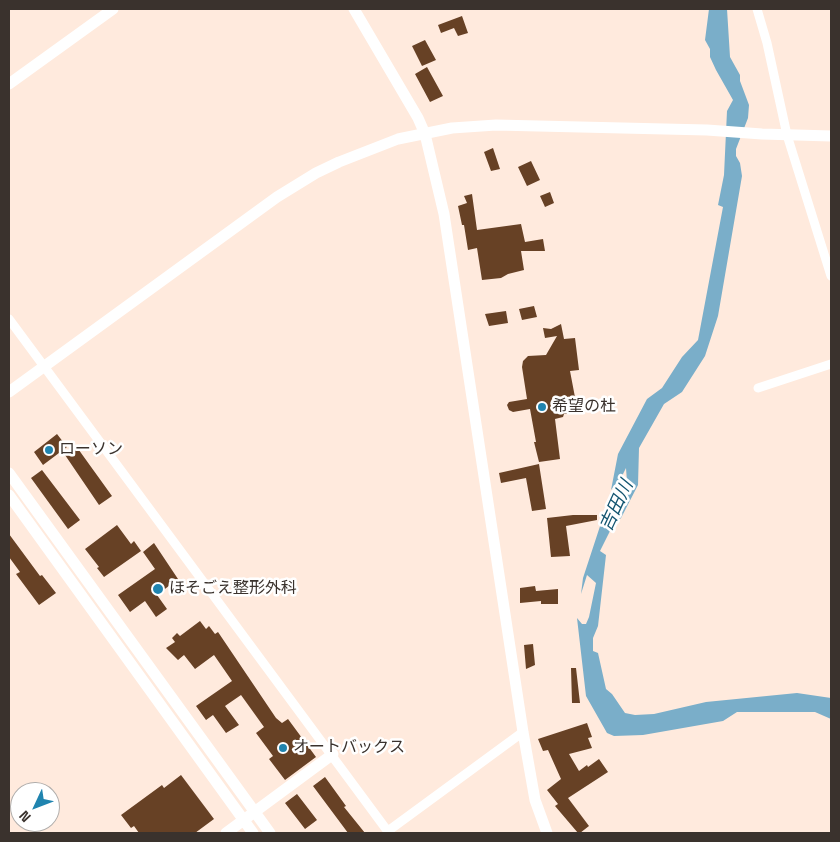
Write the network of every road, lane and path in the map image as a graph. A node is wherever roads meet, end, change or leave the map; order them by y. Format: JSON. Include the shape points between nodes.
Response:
{"nodes":[{"id":1,"x":113,"y":9,"type":"edge"},
{"id":2,"x":354,"y":9,"type":"edge"},
{"id":3,"x":757,"y":9,"type":"edge"},
{"id":4,"x":9,"y":84,"type":"edge"},
{"id":5,"x":424,"y":134,"type":"junction"},
{"id":6,"x":787,"y":135,"type":"junction"},
{"id":7,"x":831,"y":136,"type":"edge"},
{"id":8,"x":831,"y":276,"type":"edge"},
{"id":9,"x":9,"y":319,"type":"edge"},
{"id":10,"x":831,"y":364,"type":"edge"},
{"id":11,"x":44,"y":367,"type":"junction"},
{"id":12,"x":758,"y":388,"type":"dead end"},
{"id":13,"x":9,"y":392,"type":"edge"},
{"id":14,"x":9,"y":473,"type":"edge"},
{"id":15,"x":9,"y":495,"type":"edge"},
{"id":16,"x":523,"y":732,"type":"junction"},
{"id":17,"x":332,"y":754,"type":"junction"},
{"id":18,"x":255,"y":812,"type":"junction"},
{"id":19,"x":244,"y":820,"type":"junction"},
{"id":20,"x":389,"y":832,"type":"edge"},
{"id":21,"x":226,"y":833,"type":"edge"},
{"id":22,"x":253,"y":833,"type":"edge"},
{"id":23,"x":270,"y":833,"type":"edge"},
{"id":24,"x":547,"y":833,"type":"edge"}],
"edges":[{"from":1,"to":4,"type":"street"},
{"from":2,"to":5,"type":"street","via":[[418,118]]},
{"from":3,"to":6,"type":"street"},
{"from":5,"to":6,"type":"street","via":[[496,125]]},
{"from":5,"to":11,"type":"street","via":[[398,139],[340,162],[277,197]]},
{"from":5,"to":16,"type":"street","via":[[446,224]]},
{"from":6,"to":7,"type":"street"},
{"from":6,"to":8,"type":"street"},
{"from":9,"to":11,"type":"street"},
{"from":10,"to":12,"type":"street"},
{"from":11,"to":13,"type":"street"},
{"from":11,"to":17,"type":"street"},
{"from":14,"to":18,"type":"street"},
{"from":15,"to":19,"type":"street"},
{"from":16,"to":20,"type":"street"},
{"from":16,"to":24,"type":"street","via":[[535,800]]},
{"from":17,"to":18,"type":"street"},
{"from":17,"to":20,"type":"street"},
{"from":18,"to":19,"type":"street"},
{"from":18,"to":23,"type":"street"},
{"from":19,"to":21,"type":"street"},
{"from":19,"to":22,"type":"street"}]}
